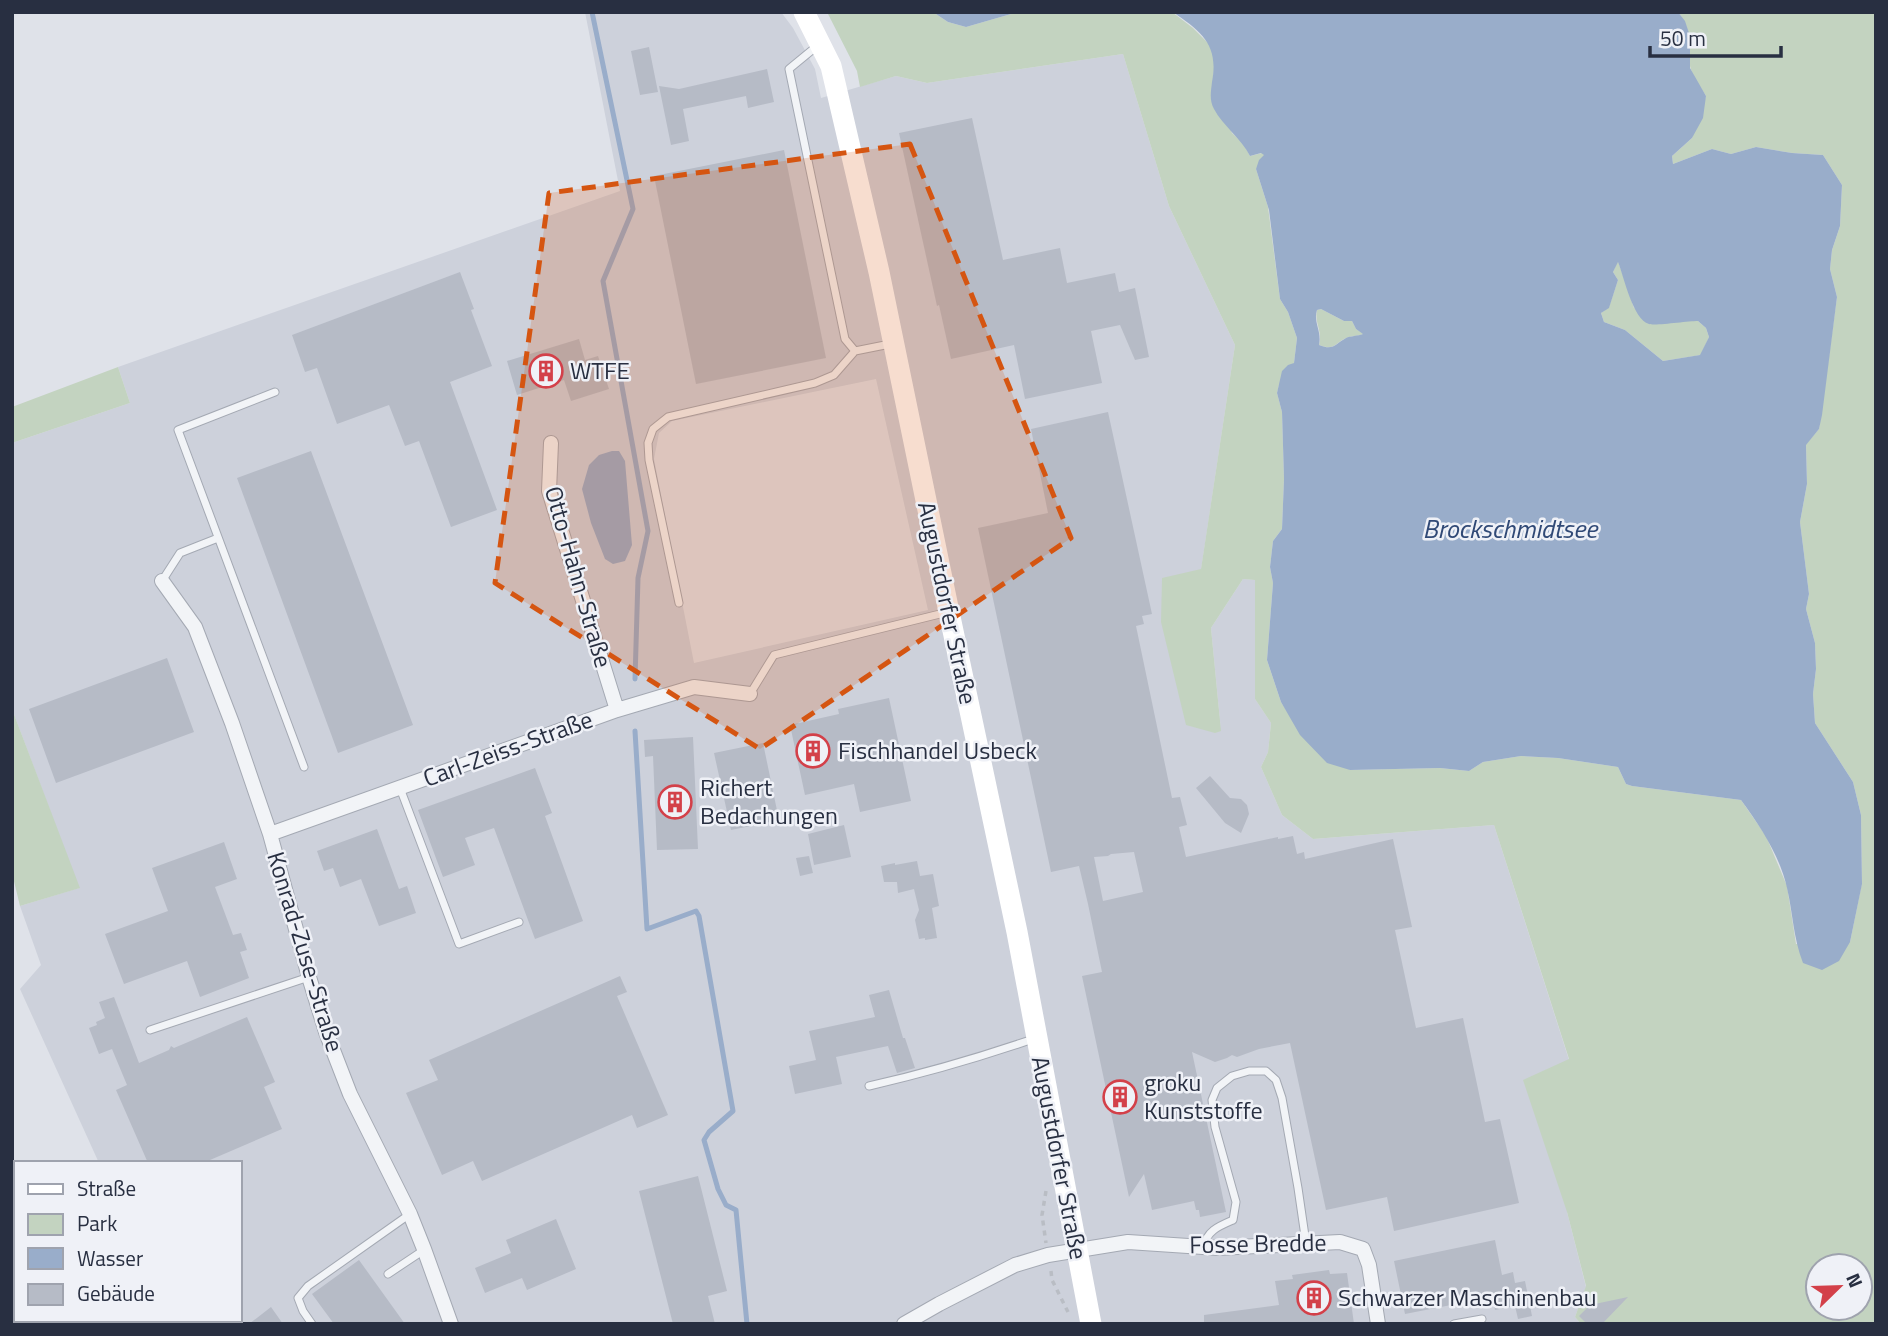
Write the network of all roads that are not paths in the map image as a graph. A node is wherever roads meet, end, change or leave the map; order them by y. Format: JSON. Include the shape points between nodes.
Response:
{"nodes":[{"id":1,"x":804,"y":12,"type":"edge"},
{"id":2,"x":820,"y":43,"type":"junction"},
{"id":3,"x":894,"y":344,"type":"junction"},
{"id":4,"x":855,"y":351,"type":"junction"},
{"id":5,"x":275,"y":392,"type":"dead end"},
{"id":6,"x":551,"y":443,"type":"dead end"},
{"id":7,"x":218,"y":538,"type":"junction"},
{"id":8,"x":162,"y":581,"type":"joint"},
{"id":9,"x":679,"y":603,"type":"dead end"},
{"id":10,"x":949,"y":612,"type":"junction"},
{"id":11,"x":750,"y":694,"type":"joint"},
{"id":12,"x":617,"y":710,"type":"junction"},
{"id":13,"x":304,"y":767,"type":"dead end"},
{"id":14,"x":400,"y":788,"type":"junction"},
{"id":15,"x":270,"y":834,"type":"junction"},
{"id":16,"x":519,"y":922,"type":"dead end"},
{"id":17,"x":309,"y":977,"type":"junction"},
{"id":18,"x":150,"y":1030,"type":"dead end"},
{"id":19,"x":1037,"y":1037,"type":"junction"},
{"id":20,"x":869,"y":1086,"type":"dead end"},
{"id":21,"x":410,"y":1214,"type":"junction"},
{"id":22,"x":1306,"y":1244,"type":"junction"},
{"id":23,"x":1204,"y":1247,"type":"junction"},
{"id":24,"x":424,"y":1249,"type":"junction"},
{"id":25,"x":1077,"y":1251,"type":"junction"},
{"id":26,"x":388,"y":1273,"type":"dead end"},
{"id":27,"x":1482,"y":1319,"type":"dead end"},
{"id":28,"x":312,"y":1324,"type":"edge"},
{"id":29,"x":451,"y":1324,"type":"edge"},
{"id":30,"x":904,"y":1324,"type":"edge"},
{"id":31,"x":1091,"y":1324,"type":"edge"},
{"id":32,"x":1378,"y":1324,"type":"edge"},
{"id":33,"x":1454,"y":1324,"type":"edge"}],
"edges":[{"from":1,"to":2,"type":"main road","name":"Augustdorfer Straße"},
{"from":2,"to":3,"type":"main road","name":"Augustdorfer Straße","via":[[831,66]]},
{"from":2,"to":4,"type":"lane","via":[[789,69],[845,339]]},
{"from":3,"to":4,"type":"lane"},
{"from":3,"to":10,"type":"main road","name":"Augustdorfer Straße"},
{"from":4,"to":9,"type":"lane","via":[[834,376],[816,383],[668,417],[653,429],[649,460]]},
{"from":5,"to":7,"type":"lane","via":[[178,430]]},
{"from":6,"to":12,"type":"street","name":"Otto-Hahn-Straße","via":[[549,491]]},
{"from":7,"to":8,"type":"lane","via":[[180,553]]},
{"from":7,"to":13,"type":"lane"},
{"from":8,"to":15,"type":"street","name":"Konrad-Zuse-Straße","via":[[195,627]]},
{"from":10,"to":11,"type":"lane","via":[[774,655]]},
{"from":10,"to":19,"type":"main road","name":"Augustdorfer Straße"},
{"from":11,"to":12,"type":"street","name":"Carl-Zeiss-Straße","via":[[694,687]]},
{"from":12,"to":14,"type":"street","name":"Carl-Zeiss-Straße"},
{"from":14,"to":15,"type":"street","name":"Carl-Zeiss-Straße"},
{"from":14,"to":16,"type":"lane","via":[[459,944]]},
{"from":15,"to":17,"type":"street","name":"Konrad-Zuse-Straße"},
{"from":17,"to":18,"type":"lane"},
{"from":17,"to":21,"type":"street","name":"Konrad-Zuse-Straße","via":[[350,1094]]},
{"from":19,"to":20,"type":"lane"},
{"from":19,"to":25,"type":"main road","name":"Augustdorfer Straße"},
{"from":21,"to":24,"type":"street","name":"Konrad-Zuse-Straße"},
{"from":21,"to":28,"type":"lane","via":[[308,1286],[298,1298]]},
{"from":22,"to":23,"type":"street","name":"Fosse Bredde"},
{"from":22,"to":23,"type":"lane","via":[[1282,1098],[1276,1080],[1266,1071],[1249,1071],[1232,1076],[1217,1088],[1212,1100],[1236,1202],[1233,1220],[1211,1231]]},
{"from":22,"to":32,"type":"street","name":"Fosse Bredde","via":[[1340,1242],[1363,1249]]},
{"from":23,"to":25,"type":"street","name":"Fosse Bredde","via":[[1128,1242]]},
{"from":24,"to":26,"type":"lane"},
{"from":24,"to":29,"type":"street","name":"Konrad-Zuse-Straße"},
{"from":25,"to":30,"type":"street","via":[[1015,1265]]},
{"from":25,"to":31,"type":"main road","name":"Augustdorfer Straße"},
{"from":27,"to":33,"type":"lane"}]}
